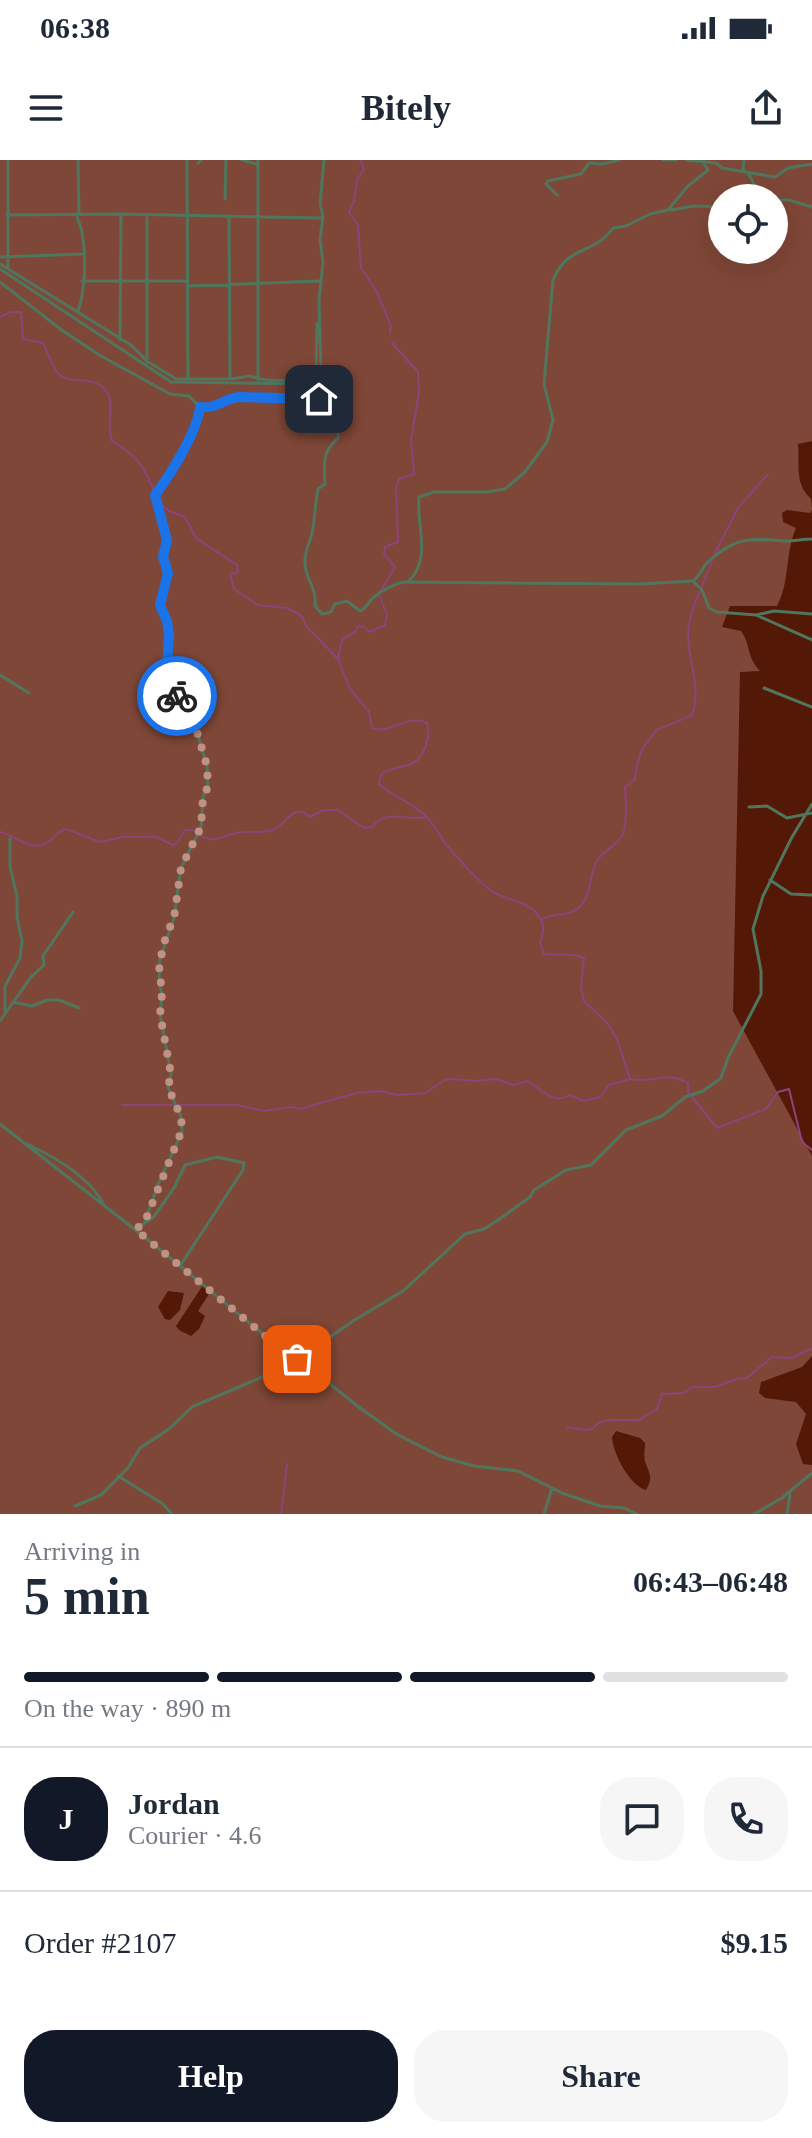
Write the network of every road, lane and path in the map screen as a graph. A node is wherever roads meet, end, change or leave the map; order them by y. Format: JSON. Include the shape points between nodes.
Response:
{"nodes":[{"id":1,"x":8,"y":160,"type":"edge"},
{"id":2,"x":78,"y":160,"type":"edge"},
{"id":3,"x":187,"y":160,"type":"edge"},
{"id":4,"x":226,"y":160,"type":"edge"},
{"id":5,"x":242,"y":160,"type":"edge"},
{"id":6,"x":324,"y":160,"type":"edge"},
{"id":7,"x":619,"y":160,"type":"edge"},
{"id":8,"x":663,"y":160,"type":"edge"},
{"id":9,"x":676,"y":160,"type":"edge"},
{"id":10,"x":686,"y":160,"type":"edge"},
{"id":11,"x":744,"y":160,"type":"edge"},
{"id":12,"x":258,"y":162,"type":"edge"},
{"id":13,"x":703,"y":162,"type":"edge"},
{"id":14,"x":812,"y":164,"type":"edge"},
{"id":15,"x":746,"y":173,"type":"junction"},
{"id":16,"x":753,"y":184,"type":"edge"},
{"id":17,"x":557,"y":195,"type":"dead end"},
{"id":18,"x":225,"y":199,"type":"dead end"},
{"id":19,"x":788,"y":200,"type":"edge"},
{"id":20,"x":708,"y":206,"type":"edge"},
{"id":21,"x":812,"y":207,"type":"edge"},
{"id":22,"x":663,"y":211,"type":"junction"},
{"id":23,"x":78,"y":214,"type":"junction"},
{"id":24,"x":121,"y":214,"type":"junction"},
{"id":25,"x":7,"y":215,"type":"junction"},
{"id":26,"x":147,"y":216,"type":"junction"},
{"id":27,"x":187,"y":217,"type":"junction"},
{"id":28,"x":229,"y":217,"type":"junction"},
{"id":29,"x":257,"y":218,"type":"junction"},
{"id":30,"x":321,"y":218,"type":"dead end"},
{"id":31,"x":84,"y":254,"type":"junction"},
{"id":32,"x":8,"y":256,"type":"junction"},
{"id":33,"x":0,"y":257,"type":"edge"},
{"id":34,"x":0,"y":266,"type":"edge"},
{"id":35,"x":8,"y":272,"type":"junction"},
{"id":36,"x":82,"y":281,"type":"junction"},
{"id":37,"x":121,"y":281,"type":"junction"},
{"id":38,"x":146,"y":281,"type":"junction"},
{"id":39,"x":319,"y":281,"type":"junction"},
{"id":40,"x":0,"y":282,"type":"edge"},
{"id":41,"x":188,"y":284,"type":"junction"},
{"id":42,"x":229,"y":285,"type":"junction"},
{"id":43,"x":258,"y":285,"type":"junction"},
{"id":44,"x":77,"y":313,"type":"junction"},
{"id":45,"x":97,"y":328,"type":"junction"},
{"id":46,"x":120,"y":340,"type":"junction"},
{"id":47,"x":146,"y":363,"type":"junction"},
{"id":48,"x":155,"y":369,"type":"junction"},
{"id":49,"x":188,"y":379,"type":"junction"},
{"id":50,"x":230,"y":379,"type":"junction"},
{"id":51,"x":258,"y":381,"type":"junction"},
{"id":52,"x":200,"y":407,"type":"junction"},
{"id":53,"x":812,"y":539,"type":"edge"},
{"id":54,"x":693,"y":581,"type":"junction"},
{"id":55,"x":407,"y":582,"type":"junction"},
{"id":56,"x":812,"y":614,"type":"edge"},
{"id":57,"x":756,"y":615,"type":"junction"},
{"id":58,"x":812,"y":640,"type":"edge"},
{"id":59,"x":0,"y":675,"type":"edge"},
{"id":60,"x":764,"y":688,"type":"dead end"},
{"id":61,"x":29,"y":693,"type":"dead end"},
{"id":62,"x":812,"y":707,"type":"edge"},
{"id":63,"x":812,"y":804,"type":"edge"},
{"id":64,"x":749,"y":807,"type":"dead end"},
{"id":65,"x":812,"y":813,"type":"edge"},
{"id":66,"x":805,"y":815,"type":"junction"},
{"id":67,"x":10,"y":839,"type":"dead end"},
{"id":68,"x":770,"y":880,"type":"junction"},
{"id":69,"x":812,"y":895,"type":"edge"},
{"id":70,"x":73,"y":912,"type":"dead end"},
{"id":71,"x":13,"y":1002,"type":"junction"},
{"id":72,"x":79,"y":1008,"type":"dead end"},
{"id":73,"x":5,"y":1013,"type":"junction"},
{"id":74,"x":0,"y":1021,"type":"edge"},
{"id":75,"x":0,"y":1124,"type":"edge"},
{"id":76,"x":20,"y":1140,"type":"junction"},
{"id":77,"x":105,"y":1207,"type":"junction"},
{"id":78,"x":144,"y":1224,"type":"junction"},
{"id":79,"x":135,"y":1229,"type":"junction"},
{"id":80,"x":180,"y":1266,"type":"junction"},
{"id":81,"x":297,"y":1359,"type":"junction"},
{"id":82,"x":812,"y":1473,"type":"edge"},
{"id":83,"x":118,"y":1476,"type":"junction"},
{"id":84,"x":552,"y":1488,"type":"junction"},
{"id":85,"x":791,"y":1492,"type":"junction"},
{"id":86,"x":75,"y":1506,"type":"dead end"},
{"id":87,"x":611,"y":1506,"type":"junction"},
{"id":88,"x":172,"y":1514,"type":"edge"},
{"id":89,"x":544,"y":1514,"type":"edge"},
{"id":90,"x":610,"y":1514,"type":"edge"},
{"id":91,"x":637,"y":1514,"type":"edge"},
{"id":92,"x":754,"y":1514,"type":"edge"},
{"id":93,"x":787,"y":1514,"type":"edge"}],
"edges":[{"from":1,"to":25,"type":"street"},
{"from":2,"to":23,"type":"street"},
{"from":3,"to":27,"type":"street"},
{"from":4,"to":18,"type":"street"},
{"from":5,"to":12,"type":"street"},
{"from":6,"to":39,"type":"street"},
{"from":7,"to":17,"type":"street","via":[[589,163],[581,174],[548,181]]},
{"from":8,"to":9,"type":"street"},
{"from":10,"to":13,"type":"street"},
{"from":11,"to":15,"type":"street"},
{"from":12,"to":29,"type":"street"},
{"from":13,"to":15,"type":"street"},
{"from":13,"to":22,"type":"street","via":[[707,171]]},
{"from":14,"to":15,"type":"street","via":[[788,168],[775,177]]},
{"from":15,"to":16,"type":"street"},
{"from":19,"to":21,"type":"street"},
{"from":20,"to":22,"type":"street"},
{"from":22,"to":55,"type":"street","via":[[613,228],[603,241],[560,264],[553,280],[544,384],[553,420],[550,438],[505,489],[419,497],[420,564]]},
{"from":23,"to":24,"type":"street"},
{"from":23,"to":25,"type":"street"},
{"from":23,"to":31,"type":"street"},
{"from":24,"to":26,"type":"street"},
{"from":24,"to":37,"type":"street"},
{"from":25,"to":32,"type":"street"},
{"from":26,"to":27,"type":"street"},
{"from":26,"to":38,"type":"street"},
{"from":27,"to":28,"type":"street"},
{"from":27,"to":41,"type":"street"},
{"from":28,"to":29,"type":"street"},
{"from":28,"to":42,"type":"street"},
{"from":29,"to":30,"type":"street"},
{"from":29,"to":43,"type":"street"},
{"from":31,"to":32,"type":"street"},
{"from":31,"to":36,"type":"street"},
{"from":32,"to":33,"type":"street"},
{"from":32,"to":35,"type":"street"},
{"from":34,"to":35,"type":"street"},
{"from":35,"to":44,"type":"street"},
{"from":35,"to":45,"type":"street"},
{"from":36,"to":37,"type":"street"},
{"from":36,"to":44,"type":"street"},
{"from":37,"to":38,"type":"street"},
{"from":37,"to":46,"type":"street"},
{"from":38,"to":41,"type":"street"},
{"from":38,"to":47,"type":"street"},
{"from":39,"to":43,"type":"street"},
{"from":39,"to":51,"type":"street","via":[[319,383]]},
{"from":40,"to":52,"type":"street","via":[[101,356],[170,394],[189,396]]},
{"from":41,"to":42,"type":"street"},
{"from":41,"to":49,"type":"street"},
{"from":42,"to":43,"type":"street"},
{"from":42,"to":50,"type":"street"},
{"from":43,"to":51,"type":"street"},
{"from":44,"to":45,"type":"street"},
{"from":45,"to":46,"type":"street"},
{"from":45,"to":47,"type":"street"},
{"from":46,"to":47,"type":"street"},
{"from":47,"to":48,"type":"street"},
{"from":48,"to":49,"type":"street"},
{"from":48,"to":51,"type":"street","via":[[176,384]]},
{"from":49,"to":50,"type":"street"},
{"from":50,"to":51,"type":"street","via":[[249,376]]},
{"from":52,"to":55,"type":"street","via":[[217,407],[239,397],[326,400],[339,422],[338,439],[328,447],[325,484],[318,489],[312,536],[305,548],[315,606],[322,614],[329,613],[335,604],[347,601],[360,611],[392,585]]},
{"from":52,"to":78,"type":"street","via":[[197,427],[155,495],[167,540],[163,557],[168,573],[160,605],[169,635],[167,667],[195,725],[208,787],[201,827],[181,868],[174,918],[159,965],[168,1087],[182,1132]]},
{"from":53,"to":54,"type":"street","via":[[743,540],[707,562]]},
{"from":54,"to":55,"type":"street"},
{"from":54,"to":57,"type":"street","via":[[709,608]]},
{"from":56,"to":57,"type":"street"},
{"from":57,"to":58,"type":"street"},
{"from":59,"to":61,"type":"street"},
{"from":60,"to":62,"type":"street"},
{"from":63,"to":66,"type":"street"},
{"from":64,"to":66,"type":"street","via":[[767,806],[787,818]]},
{"from":65,"to":66,"type":"street"},
{"from":66,"to":68,"type":"street"},
{"from":67,"to":73,"type":"street","via":[[22,952],[5,986]]},
{"from":68,"to":69,"type":"street","via":[[791,894]]},
{"from":68,"to":81,"type":"street","via":[[753,929],[761,994],[721,1078],[662,1116],[626,1130],[591,1165],[566,1170],[484,1229],[465,1234],[392,1298]]},
{"from":70,"to":71,"type":"street","via":[[43,956],[43,966]]},
{"from":71,"to":72,"type":"street","via":[[32,1006],[59,1000]]},
{"from":71,"to":73,"type":"street"},
{"from":73,"to":74,"type":"street"},
{"from":75,"to":76,"type":"street"},
{"from":76,"to":77,"type":"street"},
{"from":76,"to":77,"type":"street","via":[[63,1164],[95,1190]]},
{"from":77,"to":79,"type":"street"},
{"from":78,"to":79,"type":"street"},
{"from":78,"to":80,"type":"street","via":[[168,1197],[185,1165],[217,1157],[244,1163],[214,1219]]},
{"from":79,"to":80,"type":"street"},
{"from":80,"to":81,"type":"street"},
{"from":81,"to":83,"type":"street","via":[[192,1407],[140,1448]]},
{"from":81,"to":84,"type":"street","via":[[386,1427],[431,1453],[474,1466],[518,1471]]},
{"from":82,"to":85,"type":"street"},
{"from":83,"to":86,"type":"street","via":[[101,1495]]},
{"from":83,"to":88,"type":"street"},
{"from":84,"to":87,"type":"street"},
{"from":84,"to":89,"type":"street"},
{"from":85,"to":92,"type":"street"},
{"from":85,"to":93,"type":"street"},
{"from":87,"to":90,"type":"street"},
{"from":87,"to":91,"type":"street"}]}
